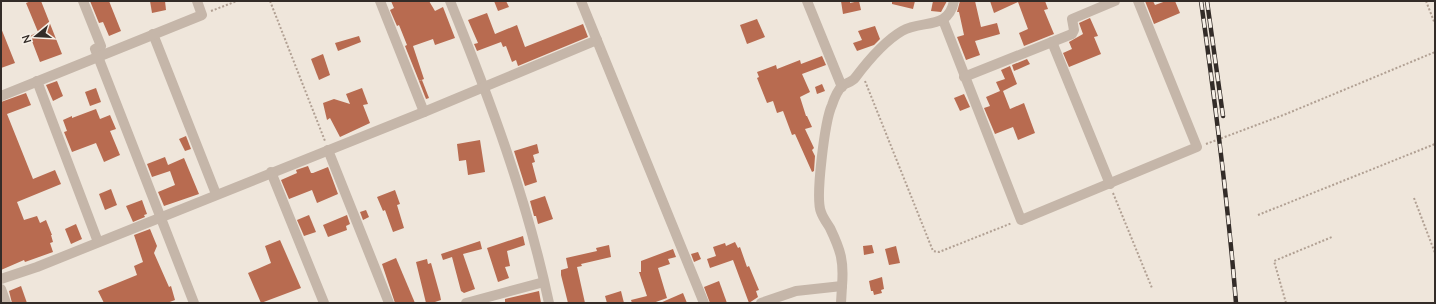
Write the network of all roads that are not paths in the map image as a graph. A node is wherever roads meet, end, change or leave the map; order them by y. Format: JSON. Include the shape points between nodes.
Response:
{"nodes":[{"id":1,"x":83,"y":1,"type":"edge"},
{"id":2,"x":197,"y":1,"type":"edge"},
{"id":3,"x":380,"y":1,"type":"edge"},
{"id":4,"x":450,"y":1,"type":"edge"},
{"id":5,"x":581,"y":1,"type":"edge"},
{"id":6,"x":807,"y":1,"type":"edge"},
{"id":7,"x":954,"y":1,"type":"edge"},
{"id":8,"x":1115,"y":1,"type":"edge"},
{"id":9,"x":1138,"y":1,"type":"edge"},
{"id":10,"x":943,"y":20,"type":"junction"},
{"id":11,"x":153,"y":34,"type":"junction"},
{"id":12,"x":597,"y":40,"type":"junction"},
{"id":13,"x":1052,"y":42,"type":"junction"},
{"id":14,"x":99,"y":57,"type":"junction"},
{"id":15,"x":964,"y":77,"type":"junction"},
{"id":16,"x":37,"y":81,"type":"junction"},
{"id":17,"x":485,"y":86,"type":"junction"},
{"id":18,"x":842,"y":87,"type":"junction"},
{"id":19,"x":1,"y":96,"type":"edge"},
{"id":20,"x":424,"y":112,"type":"junction"},
{"id":21,"x":328,"y":150,"type":"junction"},
{"id":22,"x":270,"y":172,"type":"junction"},
{"id":23,"x":1110,"y":184,"type":"junction"},
{"id":24,"x":216,"y":194,"type":"junction"},
{"id":25,"x":159,"y":218,"type":"junction"},
{"id":26,"x":98,"y":242,"type":"junction"},
{"id":27,"x":1,"y":279,"type":"edge"},
{"id":28,"x":544,"y":282,"type":"junction"},
{"id":29,"x":842,"y":286,"type":"junction"},
{"id":30,"x":1,"y":289,"type":"edge"},
{"id":31,"x":6,"y":303,"type":"edge"},
{"id":32,"x":194,"y":303,"type":"edge"},
{"id":33,"x":324,"y":303,"type":"edge"},
{"id":34,"x":389,"y":303,"type":"edge"},
{"id":35,"x":466,"y":303,"type":"edge"},
{"id":36,"x":549,"y":303,"type":"edge"},
{"id":37,"x":704,"y":303,"type":"edge"},
{"id":38,"x":761,"y":303,"type":"edge"},
{"id":39,"x":842,"y":303,"type":"edge"}],
"edges":[{"from":1,"to":14,"type":"street","via":[[101,46],[95,49]]},
{"from":2,"to":11,"type":"street","via":[[202,15]]},
{"from":3,"to":20,"type":"street"},
{"from":4,"to":17,"type":"street"},
{"from":5,"to":12,"type":"street"},
{"from":6,"to":18,"type":"street"},
{"from":7,"to":10,"type":"street","via":[[952,12]]},
{"from":8,"to":13,"type":"street","via":[[1072,19],[1072,34]]},
{"from":9,"to":23,"type":"street","via":[[1197,147]]},
{"from":10,"to":15,"type":"street"},
{"from":10,"to":18,"type":"street","via":[[903,30],[859,71],[854,80]]},
{"from":11,"to":14,"type":"street"},
{"from":11,"to":24,"type":"street"},
{"from":12,"to":17,"type":"street"},
{"from":12,"to":37,"type":"street"},
{"from":13,"to":15,"type":"street"},
{"from":13,"to":23,"type":"street"},
{"from":14,"to":16,"type":"street"},
{"from":14,"to":25,"type":"street"},
{"from":15,"to":23,"type":"street","via":[[1021,220]]},
{"from":16,"to":19,"type":"street"},
{"from":16,"to":26,"type":"street"},
{"from":17,"to":20,"type":"street"},
{"from":17,"to":28,"type":"street","via":[[538,249]]},
{"from":18,"to":29,"type":"street","via":[[832,105],[826,127],[821,168],[820,211],[838,246],[843,265]]},
{"from":20,"to":21,"type":"street"},
{"from":21,"to":22,"type":"street"},
{"from":21,"to":34,"type":"street"},
{"from":22,"to":24,"type":"street"},
{"from":22,"to":33,"type":"street"},
{"from":24,"to":25,"type":"street"},
{"from":25,"to":26,"type":"street"},
{"from":25,"to":32,"type":"street"},
{"from":26,"to":27,"type":"street"},
{"from":28,"to":35,"type":"street"},
{"from":28,"to":36,"type":"street"},
{"from":29,"to":38,"type":"street","via":[[796,291]]},
{"from":29,"to":39,"type":"street"},
{"from":30,"to":31,"type":"street"}]}
